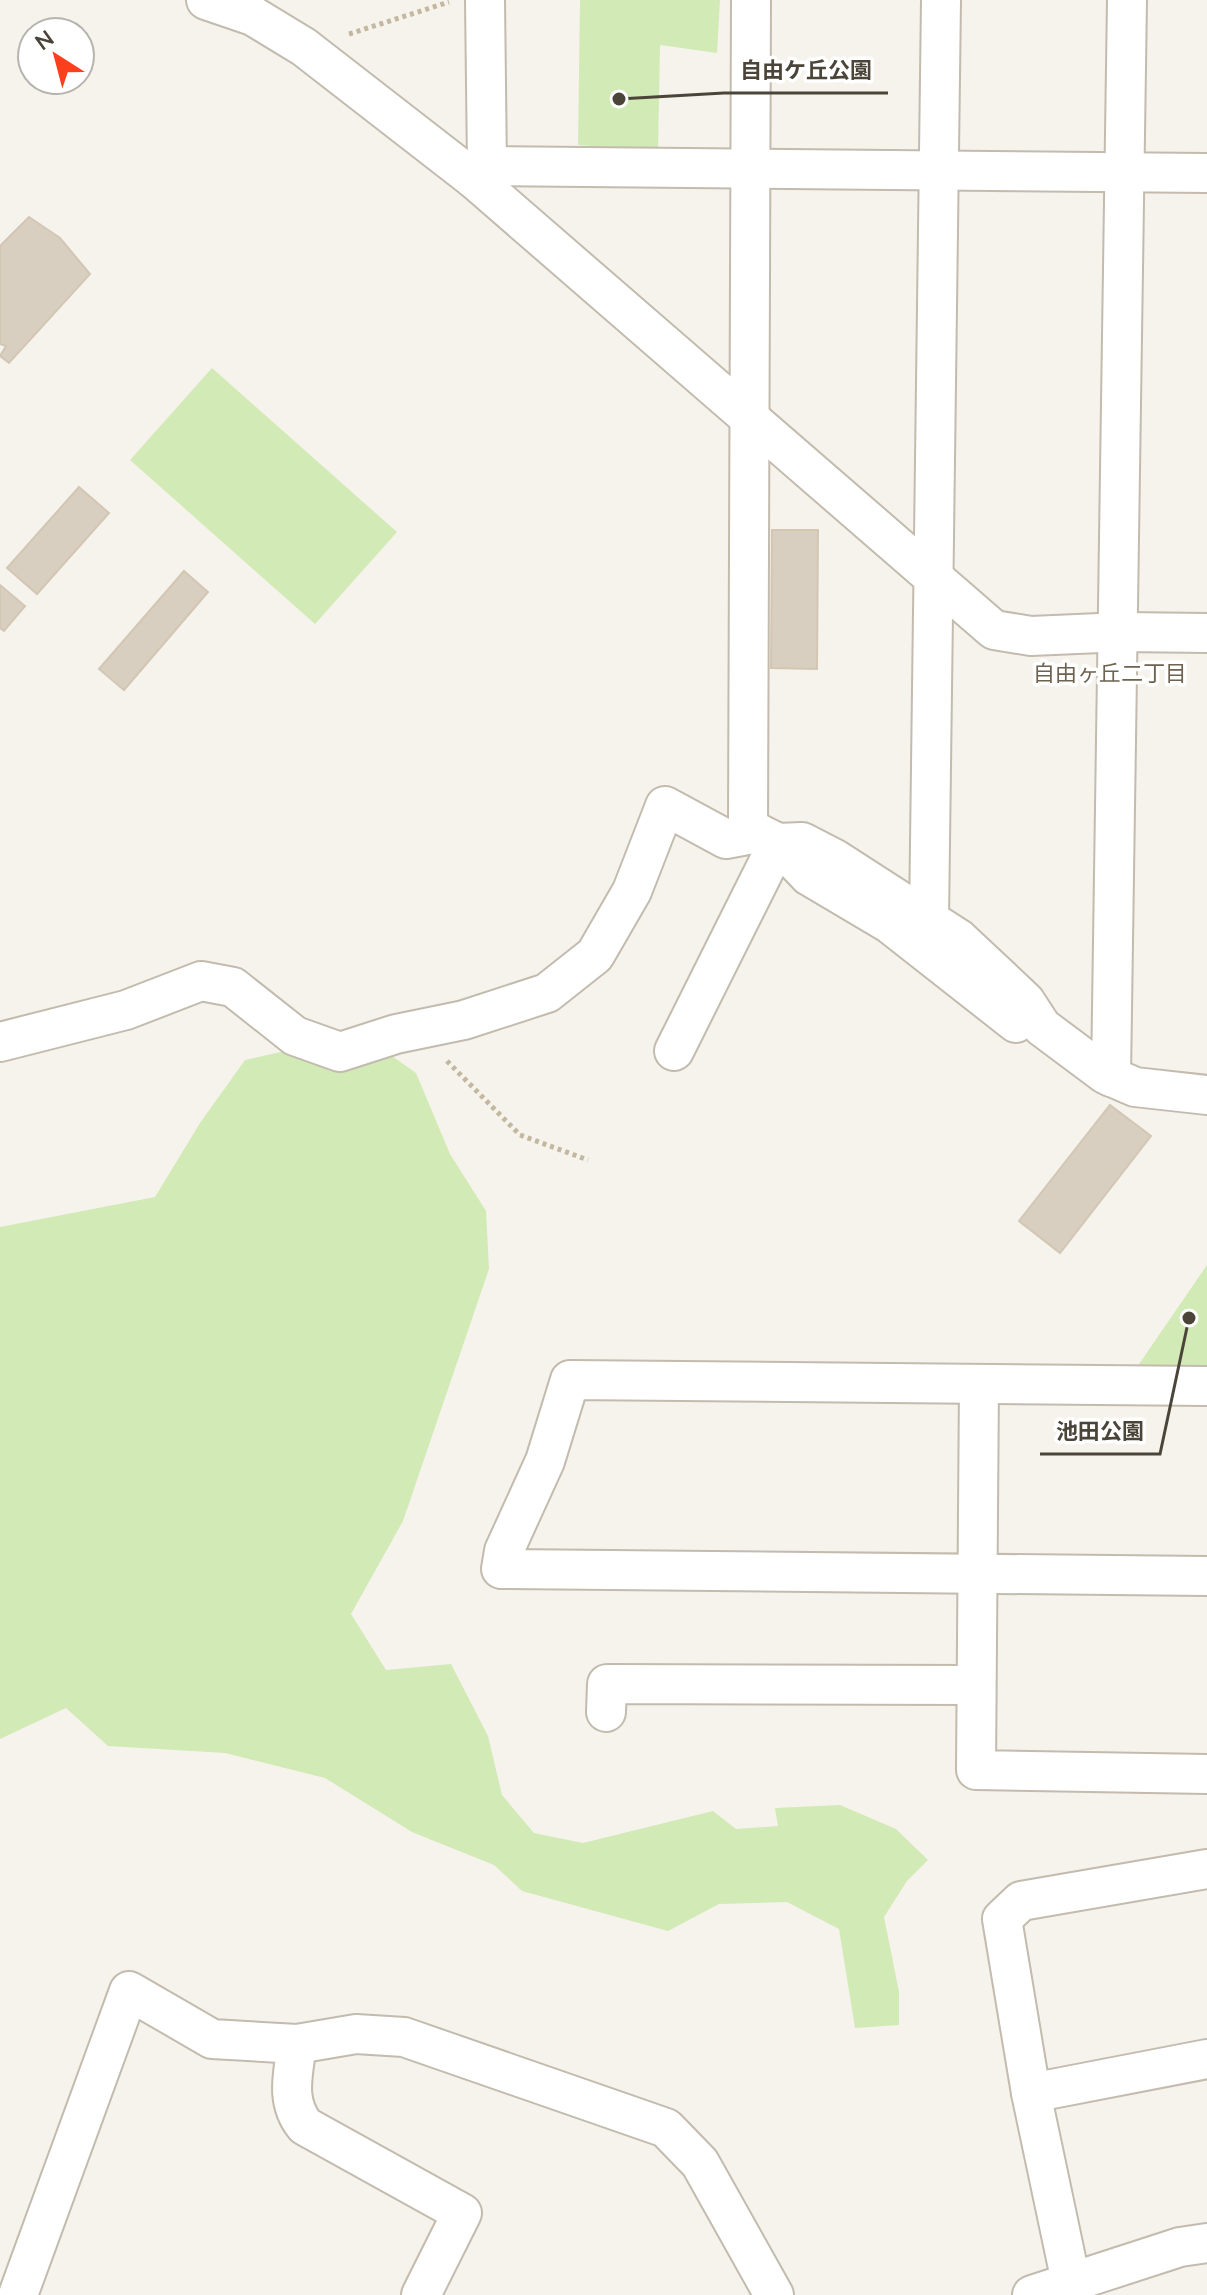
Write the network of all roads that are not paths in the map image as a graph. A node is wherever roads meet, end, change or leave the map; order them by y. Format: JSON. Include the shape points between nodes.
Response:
{"nodes":[{"id":1,"x":206,"y":0,"type":"edge"},
{"id":2,"x":485,"y":0,"type":"edge"},
{"id":3,"x":751,"y":0,"type":"edge"},
{"id":4,"x":941,"y":0,"type":"edge"},
{"id":5,"x":1127,"y":0,"type":"edge"},
{"id":6,"x":749,"y":168,"type":"junction"},
{"id":7,"x":938,"y":170,"type":"junction"},
{"id":8,"x":1125,"y":172,"type":"junction"},
{"id":9,"x":480,"y":173,"type":"junction"},
{"id":10,"x":1207,"y":173,"type":"edge"},
{"id":11,"x":749,"y":417,"type":"junction"},
{"id":12,"x":934,"y":575,"type":"junction"},
{"id":13,"x":1118,"y":632,"type":"junction"},
{"id":14,"x":1207,"y":633,"type":"edge"},
{"id":15,"x":768,"y":838,"type":"junction"},
{"id":16,"x":929,"y":920,"type":"junction"},
{"id":17,"x":1042,"y":1027,"type":"junction"},
{"id":18,"x":0,"y":1042,"type":"edge"},
{"id":19,"x":674,"y":1051,"type":"dead end"},
{"id":20,"x":1111,"y":1077,"type":"junction"},
{"id":21,"x":1207,"y":1095,"type":"edge"},
{"id":22,"x":979,"y":1384,"type":"junction"},
{"id":23,"x":1207,"y":1386,"type":"edge"},
{"id":24,"x":977,"y":1574,"type":"junction"},
{"id":25,"x":1207,"y":1576,"type":"edge"},
{"id":26,"x":976,"y":1685,"type":"junction"},
{"id":27,"x":606,"y":1712,"type":"dead end"},
{"id":28,"x":1207,"y":1774,"type":"edge"},
{"id":29,"x":1207,"y":1869,"type":"edge"},
{"id":30,"x":297,"y":2044,"type":"junction"},
{"id":31,"x":1207,"y":2059,"type":"edge"},
{"id":32,"x":1031,"y":2093,"type":"junction"},
{"id":33,"x":1207,"y":2243,"type":"edge"},
{"id":34,"x":1071,"y":2282,"type":"junction"},
{"id":35,"x":18,"y":2295,"type":"edge"},
{"id":36,"x":421,"y":2295,"type":"edge"},
{"id":37,"x":774,"y":2295,"type":"edge"},
{"id":38,"x":1032,"y":2295,"type":"edge"}],
"edges":[{"from":1,"to":9,"type":"street","via":[[253,16],[304,47]]},
{"from":2,"to":9,"type":"street"},
{"from":3,"to":6,"type":"street"},
{"from":4,"to":7,"type":"street"},
{"from":5,"to":8,"type":"street"},
{"from":6,"to":7,"type":"street"},
{"from":6,"to":9,"type":"street"},
{"from":6,"to":11,"type":"street"},
{"from":7,"to":8,"type":"street"},
{"from":7,"to":12,"type":"street"},
{"from":8,"to":10,"type":"street"},
{"from":8,"to":13,"type":"street"},
{"from":9,"to":11,"type":"street"},
{"from":11,"to":12,"type":"street"},
{"from":11,"to":15,"type":"street","via":[[748,828]]},
{"from":12,"to":13,"type":"street","via":[[994,630],[1031,636]]},
{"from":12,"to":16,"type":"street"},
{"from":13,"to":14,"type":"street"},
{"from":13,"to":20,"type":"street"},
{"from":15,"to":16,"type":"street","via":[[802,842]]},
{"from":15,"to":17,"type":"street","via":[[809,876],[890,924],[1016,1023]]},
{"from":15,"to":18,"type":"street","via":[[726,839],[665,806],[632,891],[595,955],[547,993],[464,1020],[340,1052],[295,1036],[233,987],[201,981],[126,1010]]},
{"from":15,"to":19,"type":"street"},
{"from":16,"to":17,"type":"street","via":[[959,939],[1025,1001]]},
{"from":17,"to":20,"type":"street"},
{"from":20,"to":21,"type":"street","via":[[1135,1087]]},
{"from":22,"to":23,"type":"street"},
{"from":22,"to":24,"type":"street"},
{"from":22,"to":24,"type":"street","via":[[570,1380],[545,1461],[504,1551],[501,1569]]},
{"from":24,"to":25,"type":"street"},
{"from":24,"to":26,"type":"street"},
{"from":26,"to":27,"type":"street","via":[[607,1684]]},
{"from":26,"to":28,"type":"street","via":[[976,1770]]},
{"from":29,"to":32,"type":"street","via":[[1021,1901],[1002,1919]]},
{"from":30,"to":35,"type":"street","via":[[212,2039],[129,1991]]},
{"from":30,"to":36,"type":"street","via":[[291,2094],[294,2112],[305,2126],[462,2213]]},
{"from":30,"to":37,"type":"street","via":[[356,2034],[404,2037],[666,2128],[700,2163]]},
{"from":31,"to":32,"type":"street"},
{"from":32,"to":34,"type":"street"},
{"from":33,"to":34,"type":"street"},
{"from":34,"to":38,"type":"street"}]}
